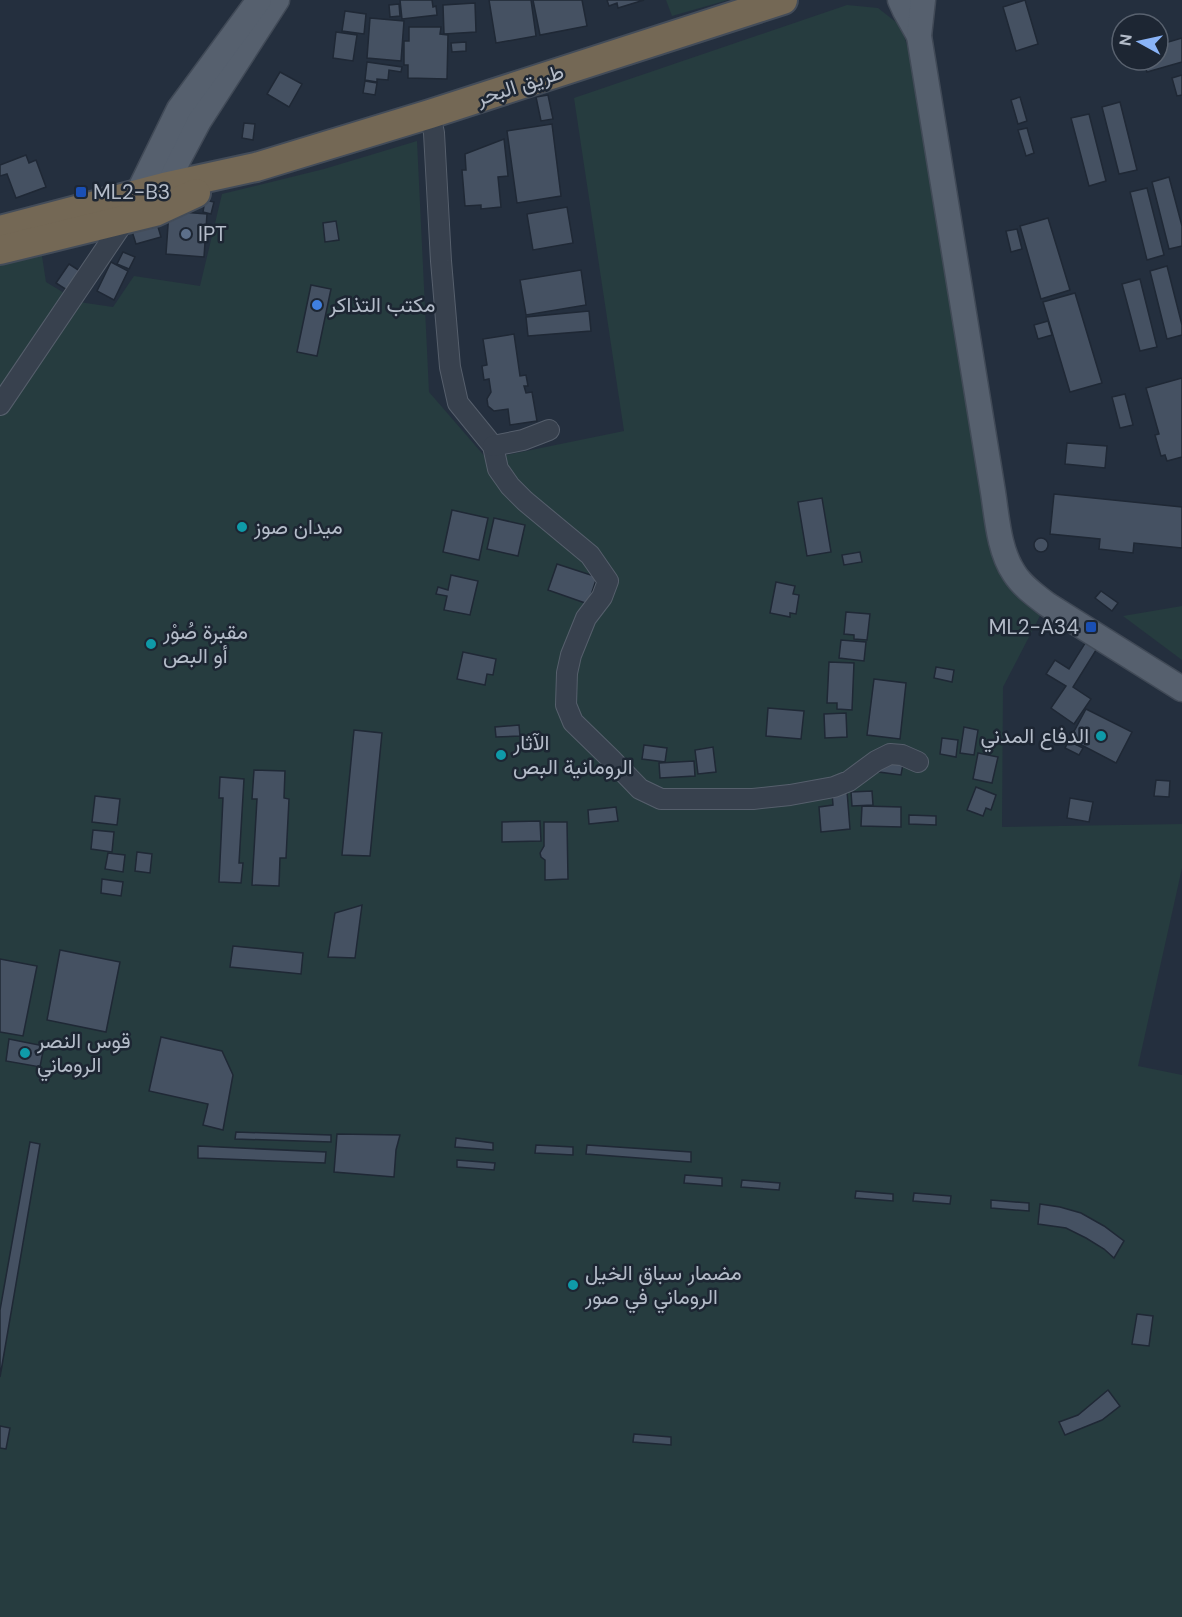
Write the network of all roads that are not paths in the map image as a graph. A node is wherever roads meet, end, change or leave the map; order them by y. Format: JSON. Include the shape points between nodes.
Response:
{"nodes":[{"id":1,"x":259,"y":0,"type":"edge"},
{"id":2,"x":277,"y":0,"type":"edge"},
{"id":3,"x":783,"y":0,"type":"edge"},
{"id":4,"x":900,"y":0,"type":"edge"},
{"id":5,"x":923,"y":0,"type":"edge"},
{"id":6,"x":919,"y":36,"type":"junction"},
{"id":7,"x":430,"y":114,"type":"junction"},
{"id":8,"x":152,"y":198,"type":"junction"},
{"id":9,"x":124,"y":220,"type":"junction"},
{"id":10,"x":0,"y":230,"type":"edge"},
{"id":11,"x":0,"y":250,"type":"edge"},
{"id":12,"x":0,"y":405,"type":"edge"},
{"id":13,"x":549,"y":430,"type":"dead end"},
{"id":14,"x":493,"y":446,"type":"junction"},
{"id":15,"x":1182,"y":689,"type":"edge"},
{"id":16,"x":918,"y":762,"type":"dead end"}],
"edges":[{"from":1,"to":8,"type":"main road","via":[[179,109]]},
{"from":2,"to":8,"type":"main road"},
{"from":3,"to":7,"type":"highway","name":"طريق البحر"},
{"from":4,"to":6,"type":"main road"},
{"from":5,"to":6,"type":"main road"},
{"from":6,"to":15,"type":"main road","via":[[1004,551],[1014,573],[1048,605]]},
{"from":7,"to":8,"type":"highway","name":"طريق البحر"},
{"from":7,"to":14,"type":"street","via":[[450,368],[458,403]]},
{"from":8,"to":9,"type":"highway","name":"طريق البحر"},
{"from":8,"to":10,"type":"highway","name":"طريق البحر"},
{"from":9,"to":11,"type":"highway","name":"طريق البحر"},
{"from":9,"to":12,"type":"street"},
{"from":13,"to":14,"type":"street"},
{"from":14,"to":16,"type":"street","via":[[498,469],[510,486],[590,555],[608,580],[602,597],[586,618],[571,656],[566,705],[573,722],[640,789],[661,798],[753,799],[834,788],[890,754]]}]}
